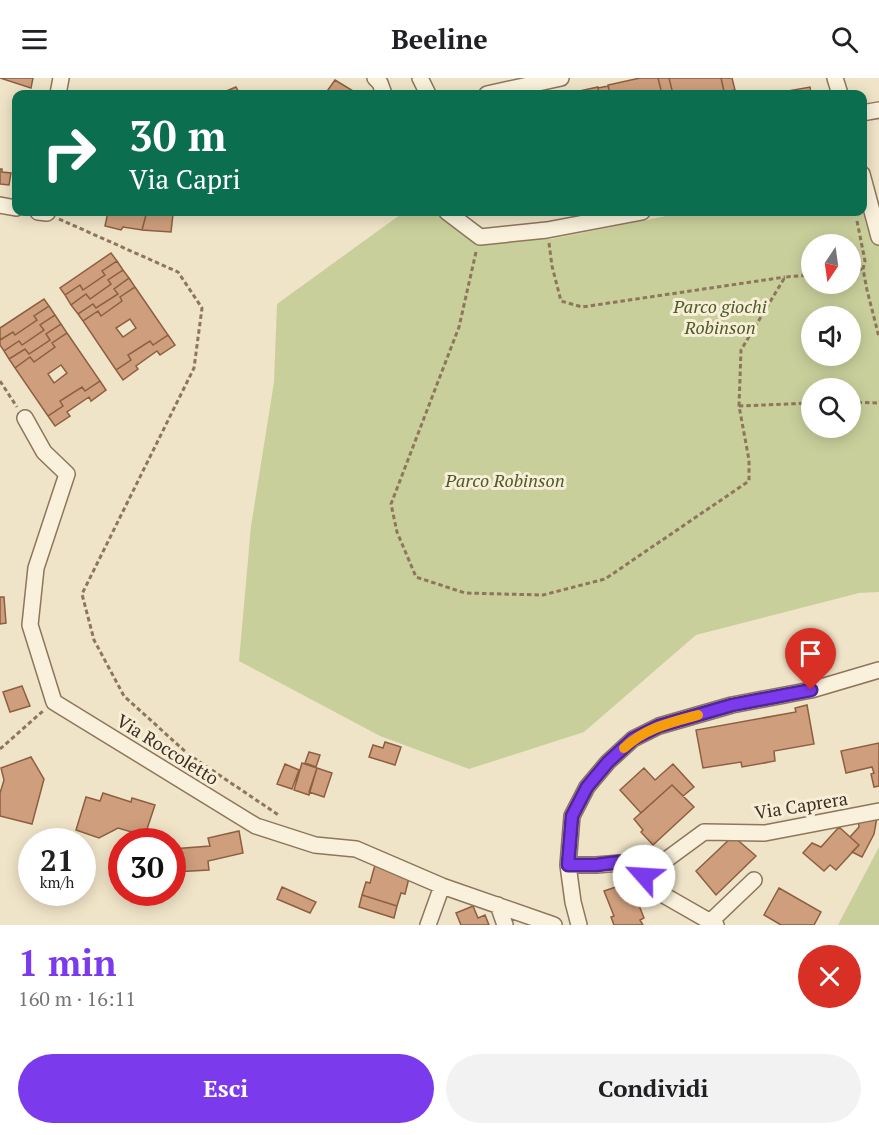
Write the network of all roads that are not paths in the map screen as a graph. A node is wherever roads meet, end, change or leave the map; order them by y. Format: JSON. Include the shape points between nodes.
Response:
{"nodes":[{"id":1,"x":561,"y":78,"type":"edge"},
{"id":2,"x":506,"y":90,"type":"edge"},
{"id":3,"x":867,"y":189,"type":"edge"},
{"id":4,"x":452,"y":216,"type":"edge"},
{"id":5,"x":621,"y":216,"type":"edge"},
{"id":6,"x":877,"y":218,"type":"edge"},
{"id":7,"x":879,"y":237,"type":"edge"},
{"id":8,"x":25,"y":418,"type":"road end"},
{"id":9,"x":879,"y":670,"type":"edge"},
{"id":10,"x":879,"y":811,"type":"edge"},
{"id":11,"x":568,"y":865,"type":"junction"},
{"id":12,"x":644,"y":876,"type":"junction"},
{"id":13,"x":754,"y":880,"type":"dead end"},
{"id":14,"x":442,"y":885,"type":"junction"},
{"id":15,"x":498,"y":905,"type":"junction"},
{"id":16,"x":713,"y":923,"type":"edge"},
{"id":17,"x":429,"y":924,"type":"edge"},
{"id":18,"x":505,"y":925,"type":"edge"},
{"id":19,"x":554,"y":925,"type":"edge"},
{"id":20,"x":579,"y":925,"type":"edge"}],
"edges":[{"from":1,"to":2,"type":"street"},
{"from":3,"to":6,"type":"street"},
{"from":4,"to":5,"type":"street","via":[[480,237]]},
{"from":6,"to":7,"type":"street"},
{"from":8,"to":14,"type":"street","name":"Via Roccoletto","via":[[44,452],[67,474],[36,568],[30,626],[54,702],[256,826],[315,845],[356,849]]},
{"from":9,"to":11,"type":"street","via":[[811,690],[732,705],[669,723],[633,739],[587,787],[572,816]]},
{"from":10,"to":12,"type":"street","name":"Via Caprera","via":[[765,833],[704,832]]},
{"from":11,"to":12,"type":"street","via":[[620,862]]},
{"from":11,"to":20,"type":"street"},
{"from":12,"to":16,"type":"street","via":[[660,893]]},
{"from":13,"to":16,"type":"street"},
{"from":14,"to":15,"type":"street","name":"Via Roccoletto"},
{"from":14,"to":17,"type":"street"},
{"from":15,"to":18,"type":"street"},
{"from":15,"to":19,"type":"street","name":"Via Roccoletto"}]}
